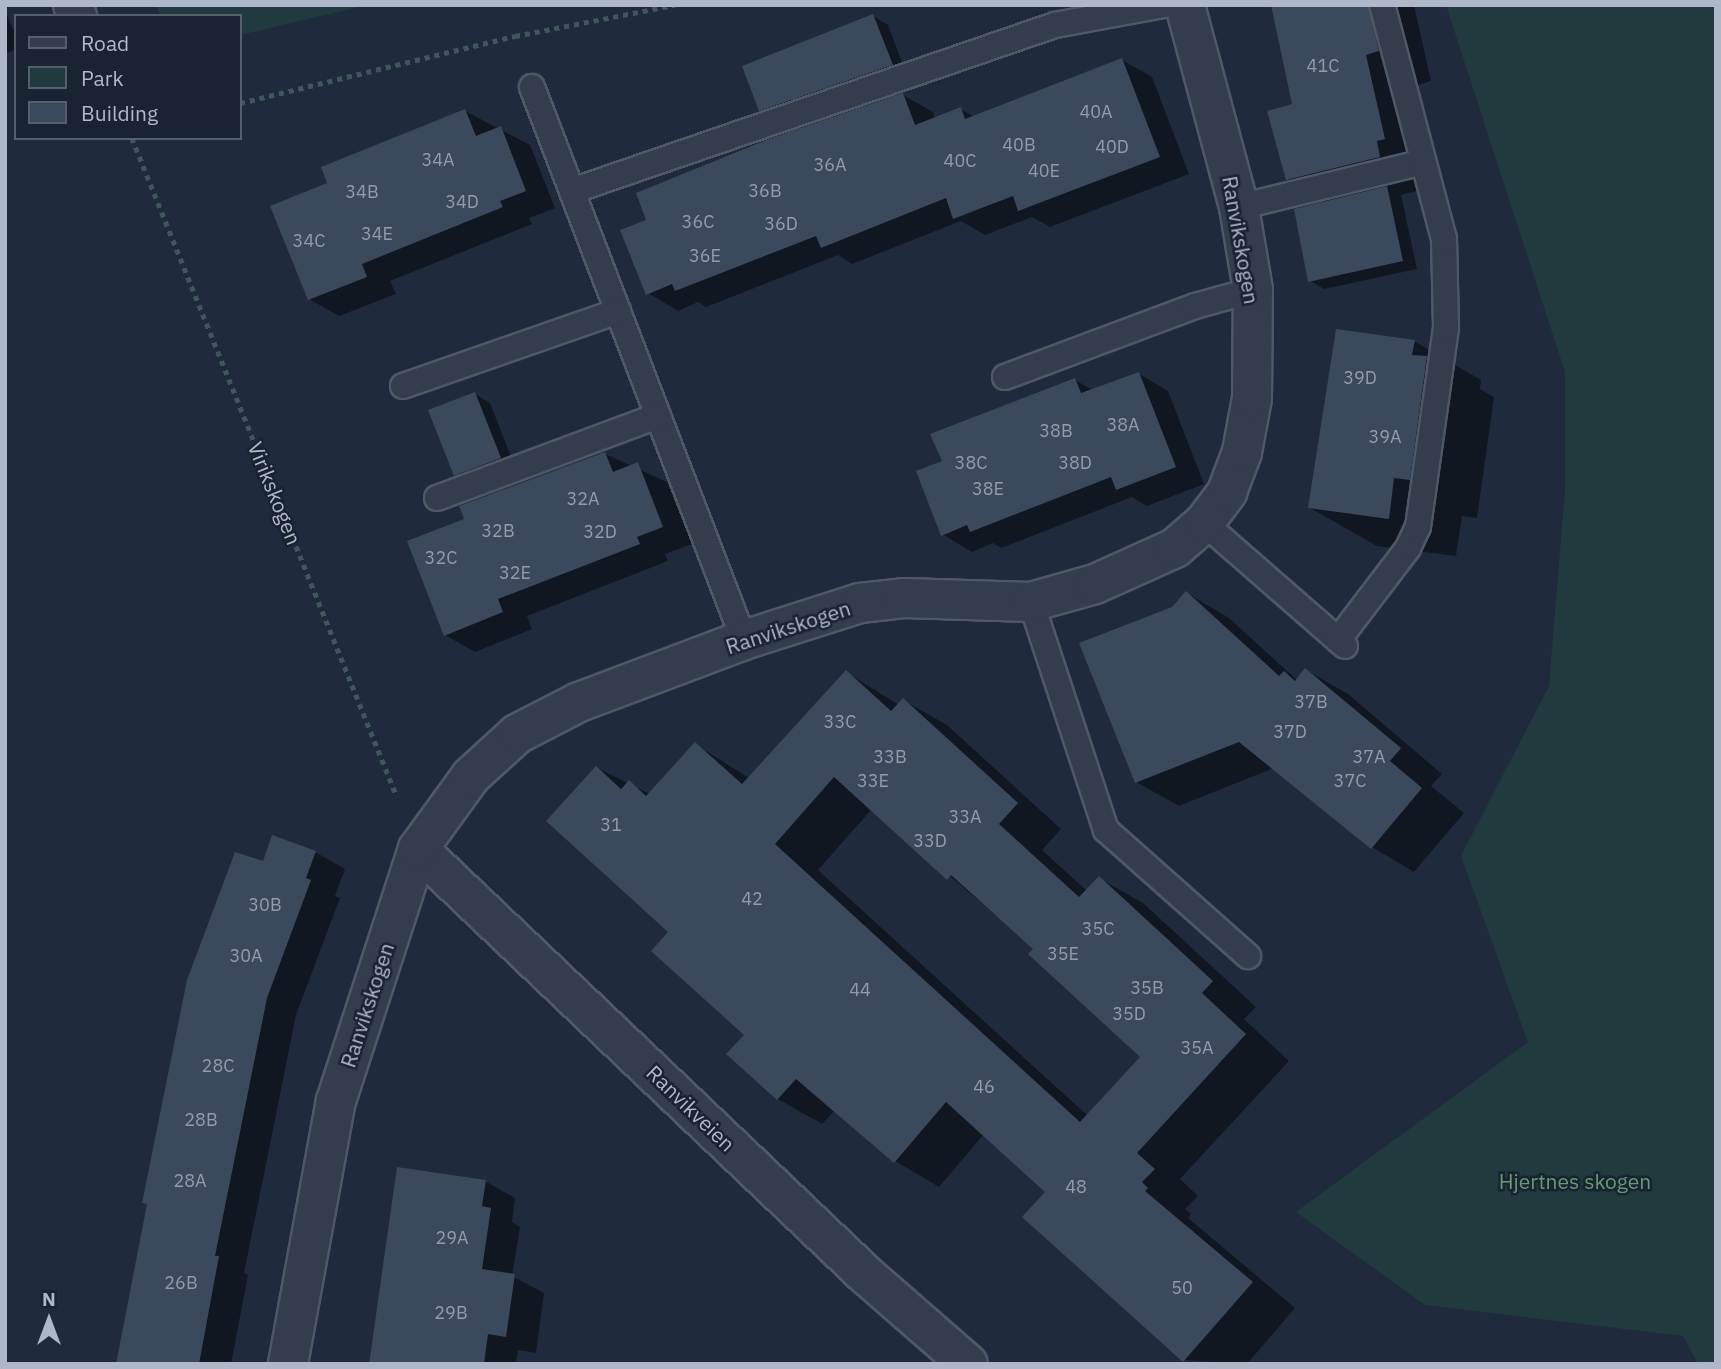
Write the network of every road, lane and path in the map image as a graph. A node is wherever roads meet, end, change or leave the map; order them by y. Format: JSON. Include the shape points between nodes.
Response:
{"nodes":[{"id":1,"x":675,"y":5,"type":"edge"},
{"id":2,"x":1164,"y":5,"type":"edge"},
{"id":3,"x":1185,"y":5,"type":"edge"},
{"id":4,"x":1382,"y":5,"type":"edge"},
{"id":5,"x":532,"y":87,"type":"dead end"},
{"id":6,"x":242,"y":103,"type":"edge"},
{"id":7,"x":133,"y":140,"type":"edge"},
{"id":8,"x":1423,"y":162,"type":"junction"},
{"id":9,"x":572,"y":191,"type":"junction"},
{"id":10,"x":1239,"y":208,"type":"junction"},
{"id":11,"x":1253,"y":290,"type":"junction"},
{"id":12,"x":618,"y":311,"type":"junction"},
{"id":13,"x":1006,"y":377,"type":"dead end"},
{"id":14,"x":403,"y":386,"type":"dead end"},
{"id":15,"x":658,"y":416,"type":"junction"},
{"id":16,"x":437,"y":498,"type":"dead end"},
{"id":17,"x":1204,"y":523,"type":"junction"},
{"id":18,"x":1031,"y":602,"type":"junction"},
{"id":19,"x":744,"y":640,"type":"junction"},
{"id":20,"x":418,"y":849,"type":"junction"},
{"id":21,"x":1248,"y":956,"type":"dead end"},
{"id":22,"x":288,"y":1364,"type":"edge"},
{"id":23,"x":968,"y":1364,"type":"edge"}],
"edges":[{"from":1,"to":6,"type":"path","via":[[515,36]]},
{"from":2,"to":9,"type":"lane","via":[[1055,25]]},
{"from":3,"to":10,"type":"street","name":"Ranvikskogen"},
{"from":4,"to":8,"type":"lane"},
{"from":5,"to":9,"type":"lane"},
{"from":7,"to":20,"type":"path","name":"Virikskogen"},
{"from":8,"to":10,"type":"lane"},
{"from":8,"to":17,"type":"lane","via":[[1444,239],[1448,277],[1446,327],[1418,527],[1408,548],[1341,643]]},
{"from":9,"to":12,"type":"lane"},
{"from":10,"to":11,"type":"street","name":"Ranvikskogen"},
{"from":11,"to":13,"type":"lane","via":[[1195,306]]},
{"from":11,"to":17,"type":"street","name":"Ranvikskogen","via":[[1252,398],[1242,452],[1227,492]]},
{"from":12,"to":14,"type":"lane"},
{"from":12,"to":15,"type":"lane"},
{"from":15,"to":16,"type":"lane"},
{"from":15,"to":19,"type":"lane"},
{"from":17,"to":18,"type":"street","name":"Ranvikskogen","via":[[1175,548],[1095,584]]},
{"from":18,"to":19,"type":"street","name":"Ranvikskogen","via":[[904,598],[860,603]]},
{"from":18,"to":21,"type":"lane","via":[[1106,830]]},
{"from":19,"to":20,"type":"street","name":"Ranvikskogen","via":[[579,702],[517,734],[471,776]]},
{"from":20,"to":22,"type":"street","name":"Ranvikskogen","via":[[335,1101]]},
{"from":20,"to":23,"type":"street","name":"Ranvikveien","via":[[866,1275]]}]}
